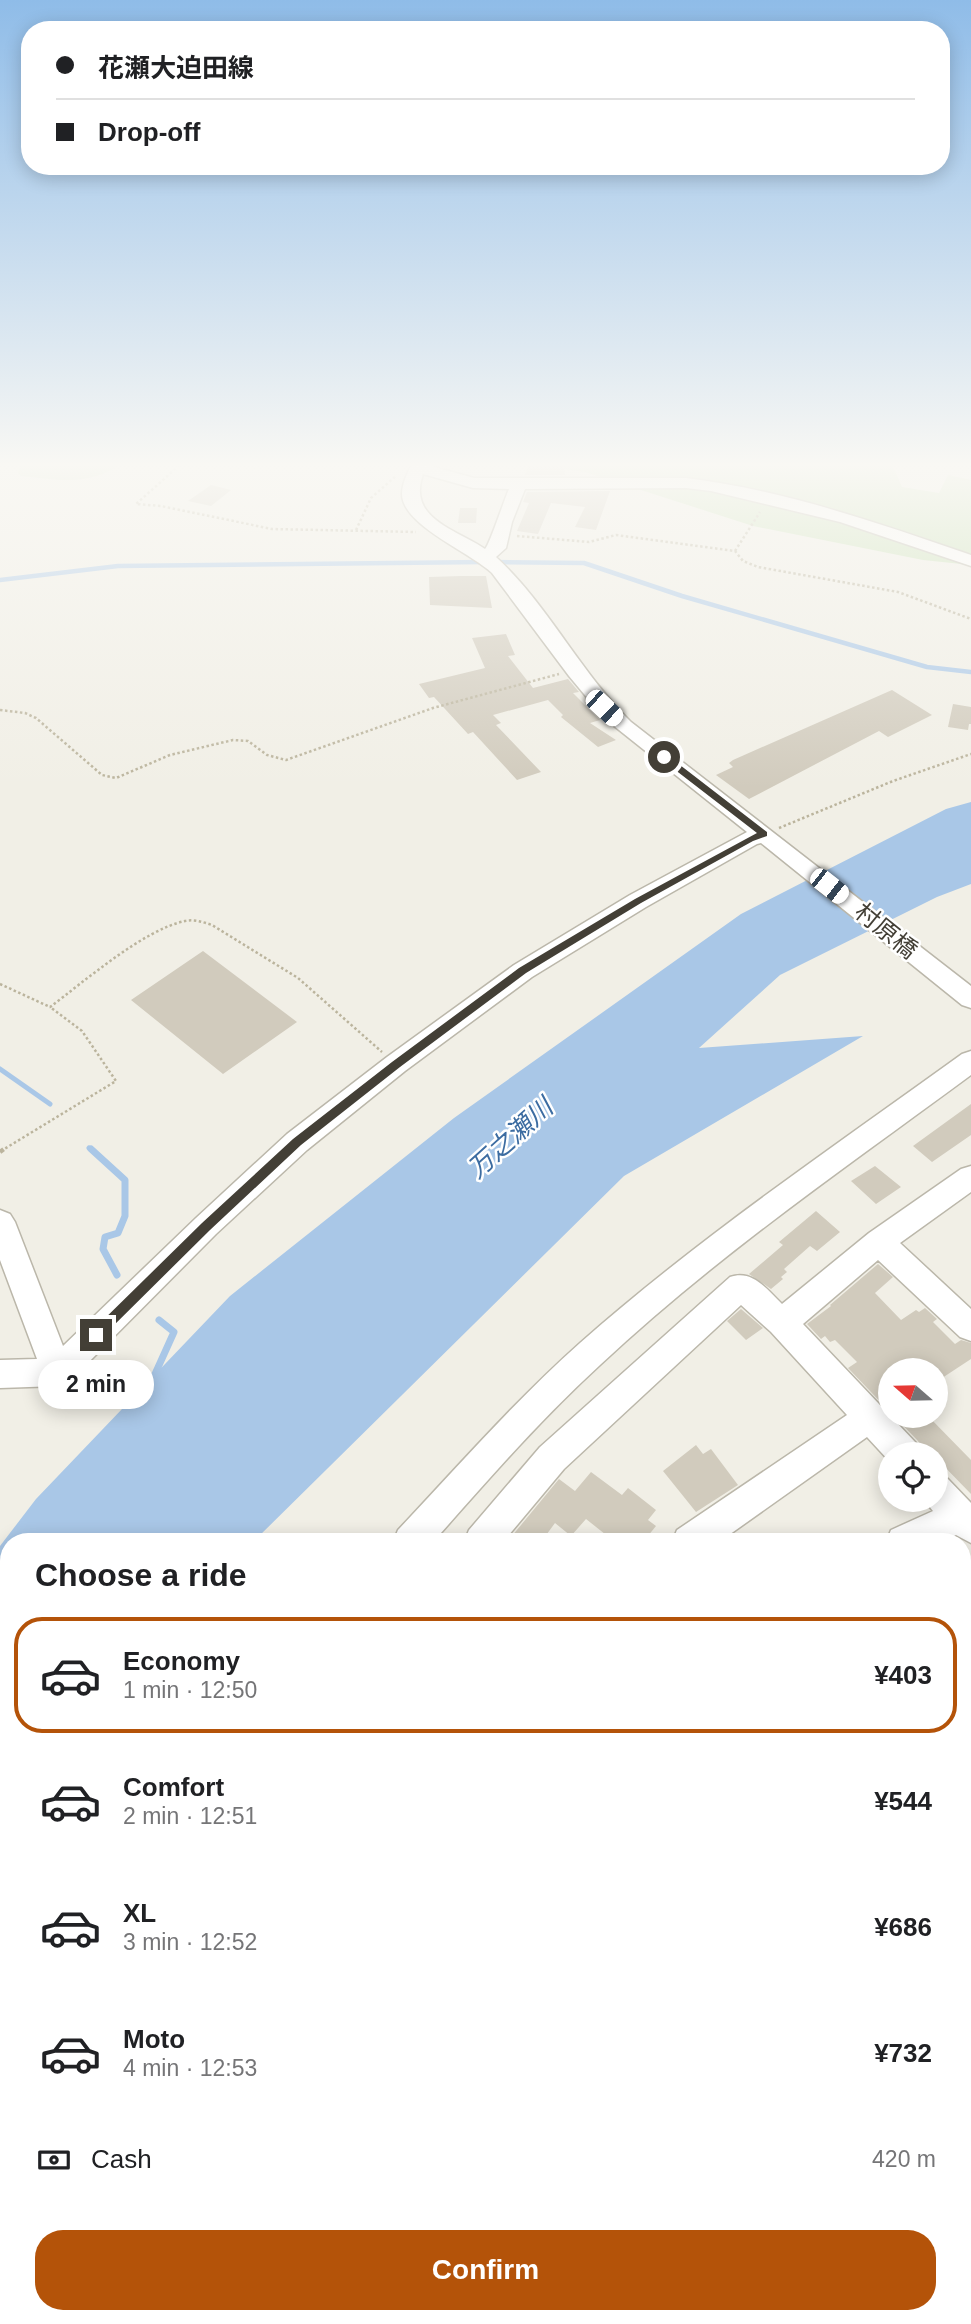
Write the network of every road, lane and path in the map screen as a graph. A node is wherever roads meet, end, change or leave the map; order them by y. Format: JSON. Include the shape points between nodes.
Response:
{"nodes":[{"id":1,"x":499,"y":570,"type":"edge"},
{"id":2,"x":777,"y":570,"type":"edge"},
{"id":3,"x":971,"y":619,"type":"edge"},
{"id":4,"x":574,"y":670,"type":"junction"},
{"id":5,"x":0,"y":710,"type":"edge"},
{"id":6,"x":971,"y":754,"type":"edge"},
{"id":7,"x":766,"y":836,"type":"junction"},
{"id":8,"x":0,"y":984,"type":"edge"},
{"id":9,"x":971,"y":999,"type":"edge"},
{"id":10,"x":50,"y":1007,"type":"junction"},
{"id":11,"x":971,"y":1061,"type":"edge"},
{"id":12,"x":396,"y":1064,"type":"junction"},
{"id":13,"x":0,"y":1152,"type":"edge"},
{"id":14,"x":971,"y":1177,"type":"edge"},
{"id":15,"x":0,"y":1222,"type":"edge"},
{"id":16,"x":879,"y":1242,"type":"junction"},
{"id":17,"x":782,"y":1323,"type":"junction"},
{"id":18,"x":971,"y":1328,"type":"edge"},
{"id":19,"x":58,"y":1371,"type":"junction"},
{"id":20,"x":0,"y":1374,"type":"edge"},
{"id":21,"x":870,"y":1417,"type":"junction"},
{"id":22,"x":893,"y":1442,"type":"edge"},
{"id":23,"x":948,"y":1503,"type":"edge"},
{"id":24,"x":965,"y":1521,"type":"edge"},
{"id":25,"x":418,"y":1533,"type":"edge"},
{"id":26,"x":489,"y":1533,"type":"edge"},
{"id":27,"x":703,"y":1533,"type":"edge"},
{"id":28,"x":930,"y":1533,"type":"edge"}],
"edges":[{"from":1,"to":4,"type":"street","name":"村原橋"},
{"from":2,"to":3,"type":"path","via":[[898,592]]},
{"from":4,"to":5,"type":"path","via":[[433,708],[286,760],[267,755],[248,741],[233,740],[170,755],[116,778],[103,775],[36,718]]},
{"from":4,"to":7,"type":"street","name":"村原橋","via":[[624,726]]},
{"from":6,"to":7,"type":"path","via":[[881,786]]},
{"from":7,"to":9,"type":"street","name":"村原橋"},
{"from":7,"to":12,"type":"street","via":[[749,839],[523,971]]},
{"from":8,"to":10,"type":"path"},
{"from":10,"to":12,"type":"path","via":[[156,935],[183,921],[197,920],[298,978]]},
{"from":10,"to":13,"type":"path","via":[[82,1031],[116,1081]]},
{"from":11,"to":25,"type":"street","via":[[708,1255],[616,1330],[505,1438]]},
{"from":12,"to":19,"type":"street","via":[[297,1142]]},
{"from":14,"to":16,"type":"street"},
{"from":15,"to":19,"type":"street"},
{"from":16,"to":17,"type":"street"},
{"from":16,"to":18,"type":"street"},
{"from":17,"to":21,"type":"street"},
{"from":17,"to":26,"type":"street","via":[[741,1286],[552,1458]]},
{"from":19,"to":20,"type":"street"},
{"from":21,"to":22,"type":"street"},
{"from":21,"to":27,"type":"street"},
{"from":23,"to":24,"type":"street"},
{"from":24,"to":28,"type":"street"}]}
